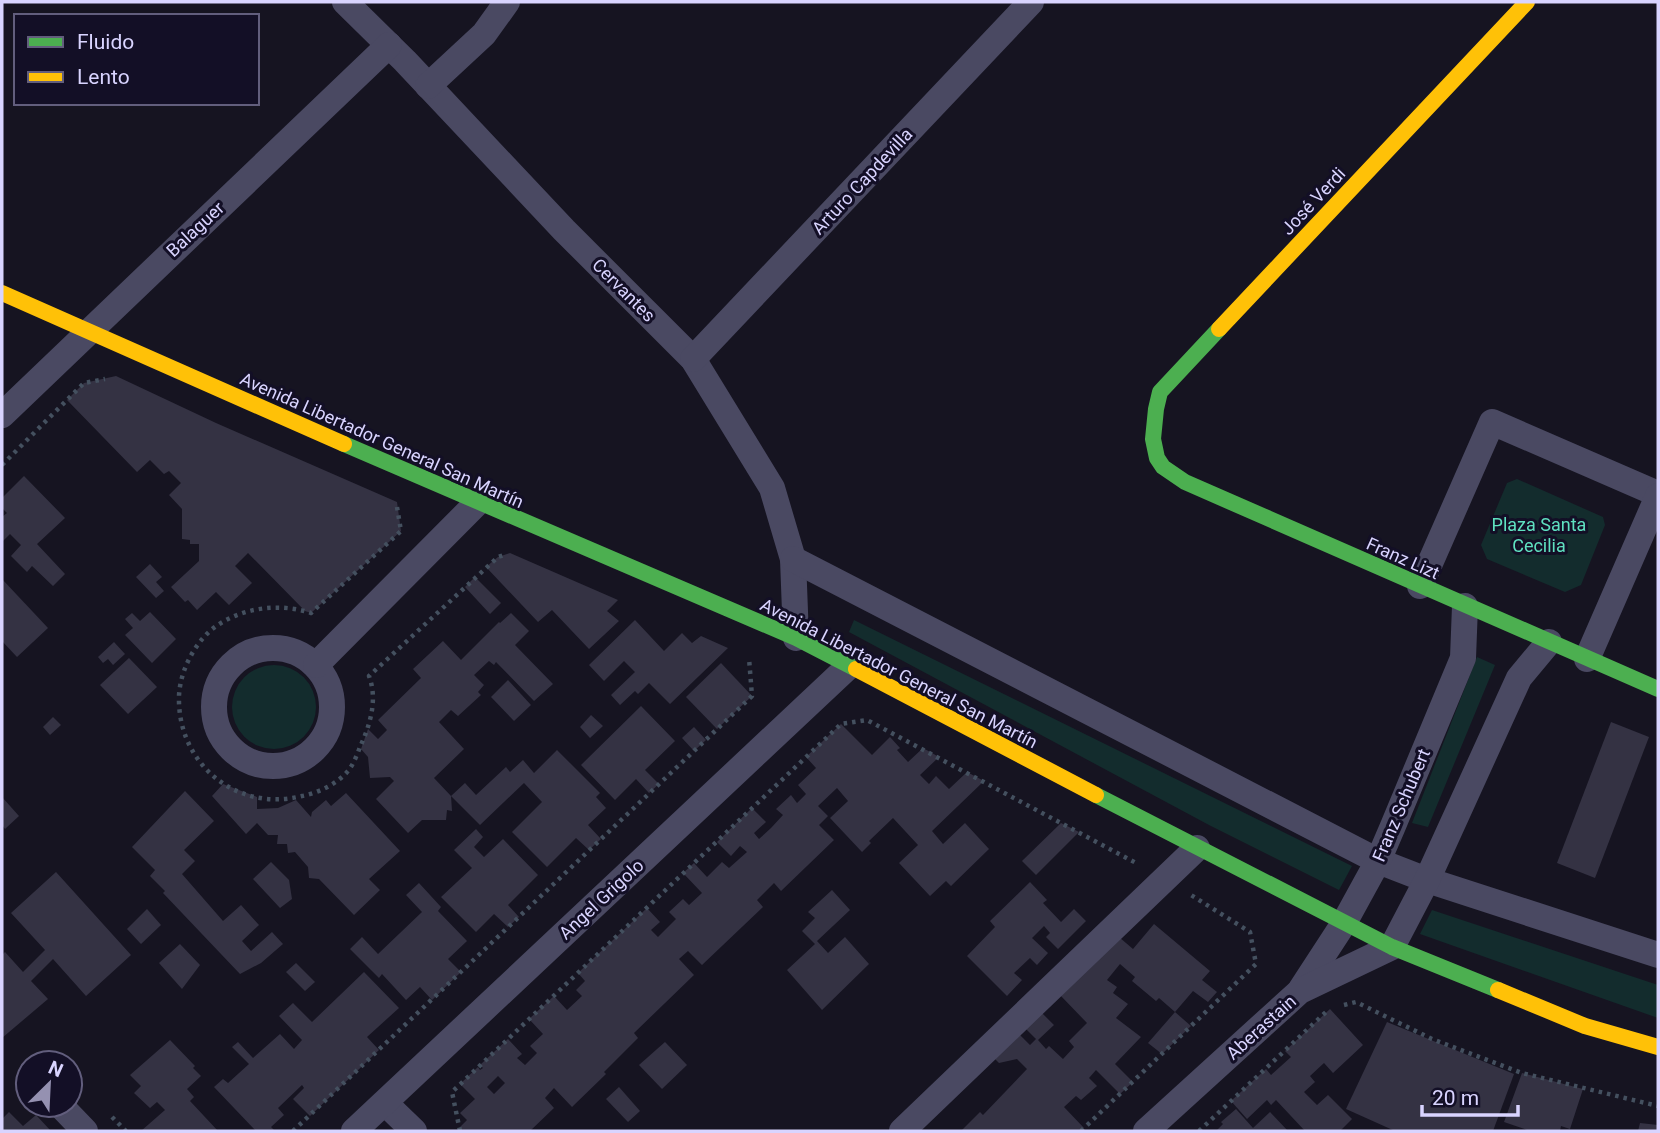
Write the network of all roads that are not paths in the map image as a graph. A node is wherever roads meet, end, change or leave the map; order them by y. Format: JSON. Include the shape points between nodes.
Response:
{"nodes":[{"id":1,"x":345,"y":2,"type":"edge"},
{"id":2,"x":507,"y":2,"type":"edge"},
{"id":3,"x":1031,"y":2,"type":"edge"},
{"id":4,"x":1527,"y":2,"type":"edge"},
{"id":5,"x":389,"y":45,"type":"junction"},
{"id":6,"x":428,"y":86,"type":"junction"},
{"id":7,"x":2,"y":293,"type":"edge"},
{"id":8,"x":87,"y":331,"type":"junction"},
{"id":9,"x":693,"y":359,"type":"junction"},
{"id":10,"x":2,"y":415,"type":"edge"},
{"id":11,"x":1153,"y":440,"type":"joint"},
{"id":12,"x":1658,"y":495,"type":"edge"},
{"id":13,"x":477,"y":503,"type":"junction"},
{"id":14,"x":793,"y":559,"type":"junction"},
{"id":15,"x":1420,"y":586,"type":"junction"},
{"id":16,"x":1465,"y":606,"type":"junction"},
{"id":17,"x":796,"y":638,"type":"junction"},
{"id":18,"x":1549,"y":642,"type":"junction"},
{"id":19,"x":1587,"y":659,"type":"junction"},
{"id":20,"x":316,"y":665,"type":"junction"},
{"id":21,"x":848,"y":667,"type":"junction"},
{"id":22,"x":1658,"y":690,"type":"edge"},
{"id":23,"x":1197,"y":848,"type":"junction"},
{"id":24,"x":1378,"y":861,"type":"junction"},
{"id":25,"x":1427,"y":880,"type":"junction"},
{"id":26,"x":1344,"y":923,"type":"junction"},
{"id":27,"x":1392,"y":947,"type":"junction"},
{"id":28,"x":1658,"y":954,"type":"edge"},
{"id":29,"x":1300,"y":991,"type":"junction"},
{"id":30,"x":1658,"y":1047,"type":"edge"},
{"id":31,"x":385,"y":1103,"type":"junction"},
{"id":32,"x":354,"y":1131,"type":"edge"},
{"id":33,"x":415,"y":1131,"type":"edge"},
{"id":34,"x":902,"y":1131,"type":"edge"},
{"id":35,"x":1146,"y":1131,"type":"edge"}],
"edges":[{"from":1,"to":5,"type":"street","name":"Cervantes"},
{"from":2,"to":6,"type":"street","via":[[484,34]]},
{"from":3,"to":9,"type":"street","name":"Arturo Capdevilla"},
{"from":4,"to":11,"type":"main road","name":"José Verdi","via":[[1160,392]]},
{"from":5,"to":6,"type":"street","name":"Cervantes"},
{"from":5,"to":8,"type":"street","name":"Balaguer"},
{"from":6,"to":9,"type":"street","name":"Cervantes"},
{"from":7,"to":8,"type":"main road","name":"Avenida Libertador General San Martín"},
{"from":8,"to":10,"type":"street","name":"Balaguer"},
{"from":8,"to":13,"type":"main road","name":"Avenida Libertador General San Martín"},
{"from":9,"to":14,"type":"street","name":"Cervantes","via":[[772,488]]},
{"from":11,"to":15,"type":"main road","name":"Franz Lizt","via":[[1161,464],[1185,482]]},
{"from":12,"to":15,"type":"street","via":[[1492,422]]},
{"from":12,"to":19,"type":"street"},
{"from":13,"to":17,"type":"main road","name":"Avenida Libertador General San Martín"},
{"from":13,"to":20,"type":"street"},
{"from":14,"to":17,"type":"street","name":"Cervantes"},
{"from":14,"to":24,"type":"street"},
{"from":15,"to":16,"type":"main road","name":"Franz Lizt"},
{"from":16,"to":18,"type":"main road","name":"Franz Lizt"},
{"from":16,"to":24,"type":"street","name":"Franz Schubert","via":[[1463,658]]},
{"from":17,"to":21,"type":"main road","name":"Avenida Libertador General San Martín"},
{"from":18,"to":19,"type":"main road","name":"Franz Lizt"},
{"from":18,"to":25,"type":"street","via":[[1519,678]]},
{"from":19,"to":22,"type":"main road","name":"Franz Lizt"},
{"from":20,"to":20,"type":"street","via":[[279,648],[258,649],[239,658],[216,691],[214,712],[219,732],[230,747],[244,759],[281,766],[314,750],[332,717],[332,698]]},
{"from":21,"to":23,"type":"main road","name":"Avenida Libertador General San Martín"},
{"from":21,"to":31,"type":"street","name":"Angel Grigolo"},
{"from":23,"to":26,"type":"main road","name":"Avenida Libertador General San Martín"},
{"from":23,"to":34,"type":"street"},
{"from":24,"to":25,"type":"street"},
{"from":24,"to":26,"type":"street","name":"Franz Schubert"},
{"from":25,"to":27,"type":"street"},
{"from":25,"to":28,"type":"street"},
{"from":26,"to":27,"type":"main road","name":"Avenida Libertador General San Martín"},
{"from":26,"to":29,"type":"street","name":"Franz Schubert"},
{"from":27,"to":29,"type":"street","name":"Aberastain"},
{"from":27,"to":30,"type":"main road","name":"Avenida Libertador General San Martín","via":[[1586,1027]]},
{"from":29,"to":35,"type":"street","name":"Aberastain"},
{"from":31,"to":32,"type":"street","name":"Angel Grigolo"},
{"from":31,"to":33,"type":"street"}]}
